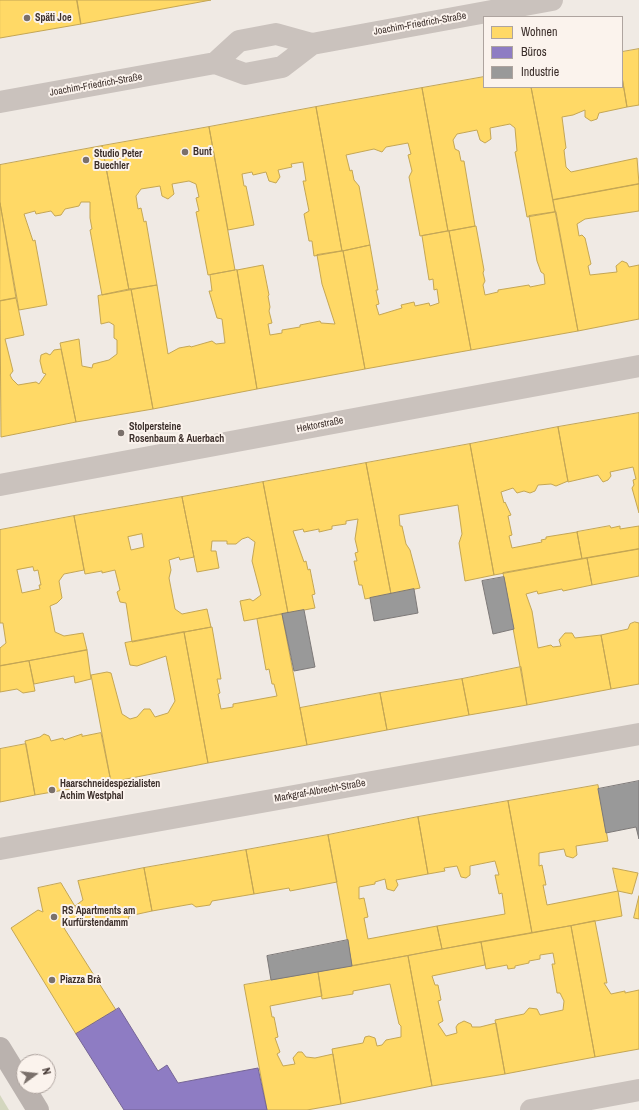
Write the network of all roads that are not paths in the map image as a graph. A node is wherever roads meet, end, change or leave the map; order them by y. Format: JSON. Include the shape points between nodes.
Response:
{"nodes":[{"id":1,"x":552,"y":0,"type":"edge"},
{"id":2,"x":312,"y":44,"type":"junction"},
{"id":3,"x":215,"y":63,"type":"junction"},
{"id":4,"x":0,"y":102,"type":"edge"},
{"id":5,"x":639,"y":366,"type":"edge"},
{"id":6,"x":0,"y":485,"type":"edge"},
{"id":7,"x":639,"y":734,"type":"edge"},
{"id":8,"x":0,"y":849,"type":"edge"},
{"id":9,"x":0,"y":1048,"type":"edge"},
{"id":10,"x":639,"y":1090,"type":"edge"},
{"id":11,"x":38,"y":1110,"type":"edge"},
{"id":12,"x":531,"y":1110,"type":"edge"}],
"edges":[{"from":1,"to":2,"type":"street","name":"Joachim-Friedrich-Straße"},
{"from":2,"to":3,"type":"street","name":"Joachim-Friedrich-Straße","via":[[282,67],[245,74]]},
{"from":2,"to":3,"type":"street","name":"Joachim-Friedrich-Straße","via":[[276,34],[239,41]]},
{"from":3,"to":4,"type":"street","name":"Joachim-Friedrich-Straße"},
{"from":5,"to":6,"type":"street","name":"Hektorstraße"},
{"from":7,"to":8,"type":"street","name":"Markgraf-Albrecht-Straße"},
{"from":9,"to":11,"type":"main road"},
{"from":10,"to":12,"type":"street"}]}
